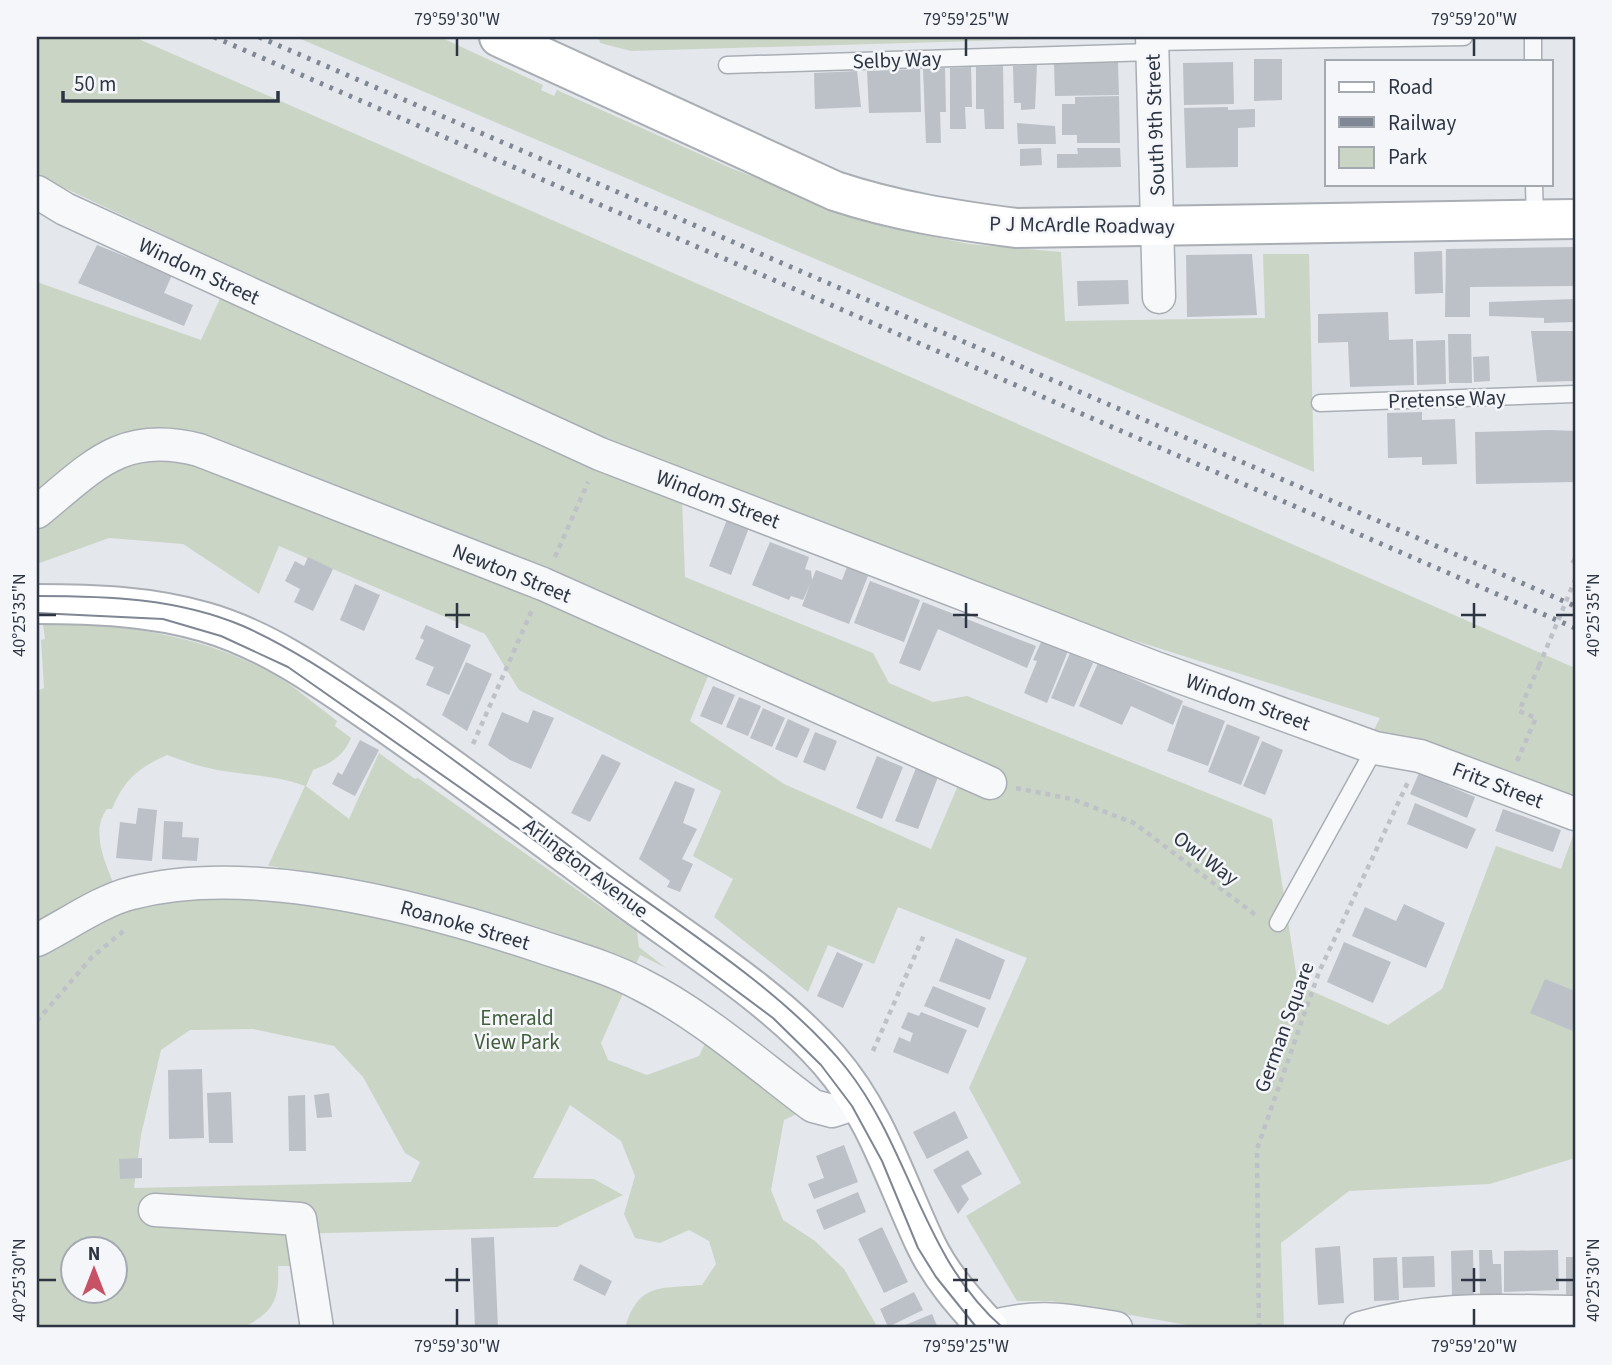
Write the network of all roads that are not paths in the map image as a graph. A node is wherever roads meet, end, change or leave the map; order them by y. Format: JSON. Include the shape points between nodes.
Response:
{"nodes":[{"id":1,"x":499,"y":37,"type":"edge"},
{"id":2,"x":1464,"y":37,"type":"edge"},
{"id":3,"x":1533,"y":37,"type":"edge"},
{"id":4,"x":1152,"y":44,"type":"edge"},
{"id":5,"x":1534,"y":60,"type":"edge"},
{"id":6,"x":727,"y":65,"type":"dead end"},
{"id":7,"x":37,"y":192,"type":"edge"},
{"id":8,"x":1534,"y":202,"type":"edge"},
{"id":9,"x":1575,"y":219,"type":"edge"},
{"id":10,"x":1159,"y":227,"type":"junction"},
{"id":11,"x":1159,"y":297,"type":"dead end"},
{"id":12,"x":1575,"y":394,"type":"edge"},
{"id":13,"x":1320,"y":403,"type":"dead end"},
{"id":14,"x":37,"y":512,"type":"edge"},
{"id":15,"x":37,"y":604,"type":"edge"},
{"id":16,"x":1375,"y":748,"type":"junction"},
{"id":17,"x":1420,"y":756,"type":"joint"},
{"id":18,"x":990,"y":783,"type":"road end"},
{"id":19,"x":1575,"y":814,"type":"edge"},
{"id":20,"x":1278,"y":923,"type":"dead end"},
{"id":21,"x":37,"y":940,"type":"edge"},
{"id":22,"x":860,"y":1102,"type":"junction"},
{"id":23,"x":155,"y":1210,"type":"dead end"},
{"id":24,"x":1575,"y":1312,"type":"edge"},
{"id":25,"x":317,"y":1328,"type":"edge"},
{"id":26,"x":988,"y":1328,"type":"edge"},
{"id":27,"x":1116,"y":1328,"type":"edge"},
{"id":28,"x":1360,"y":1328,"type":"edge"}],
"edges":[{"from":1,"to":10,"type":"main road","name":"P J McArdle Roadway","via":[[835,191],[886,208],[1016,228]]},
{"from":2,"to":4,"type":"lane","name":"Selby Way"},
{"from":3,"to":5,"type":"lane"},
{"from":4,"to":6,"type":"lane","name":"Selby Way"},
{"from":4,"to":10,"type":"street","name":"South 9th Street"},
{"from":7,"to":16,"type":"street","name":"Windom Street","via":[[65,209],[600,454]]},
{"from":8,"to":9,"type":"main road","name":"P J McArdle Roadway"},
{"from":8,"to":10,"type":"main road","name":"P J McArdle Roadway"},
{"from":10,"to":11,"type":"street","name":"South 9th Street"},
{"from":12,"to":13,"type":"lane","name":"Pretense Way"},
{"from":14,"to":18,"type":"street","name":"Newton Street","via":[[98,462],[119,451],[147,443],[200,450],[543,584]]},
{"from":15,"to":22,"type":"main road","name":"Arlington Avenue","via":[[150,609],[206,622],[269,648],[316,676],[458,773],[779,1012],[829,1060]]},
{"from":16,"to":17,"type":"street","name":"Windom Street"},
{"from":16,"to":20,"type":"lane"},
{"from":17,"to":19,"type":"street","name":"Fritz Street"},
{"from":21,"to":22,"type":"street","name":"Roanoke Street","via":[[128,893],[179,883],[276,886],[402,906],[481,926],[640,984],[813,1106],[832,1111]]},
{"from":22,"to":26,"type":"main road","name":"Arlington Avenue","via":[[890,1157],[926,1245],[951,1287]]},
{"from":23,"to":25,"type":"street","via":[[300,1219]]},
{"from":24,"to":28,"type":"street","via":[[1447,1310]]},
{"from":26,"to":27,"type":"street","via":[[1050,1317]]}]}
